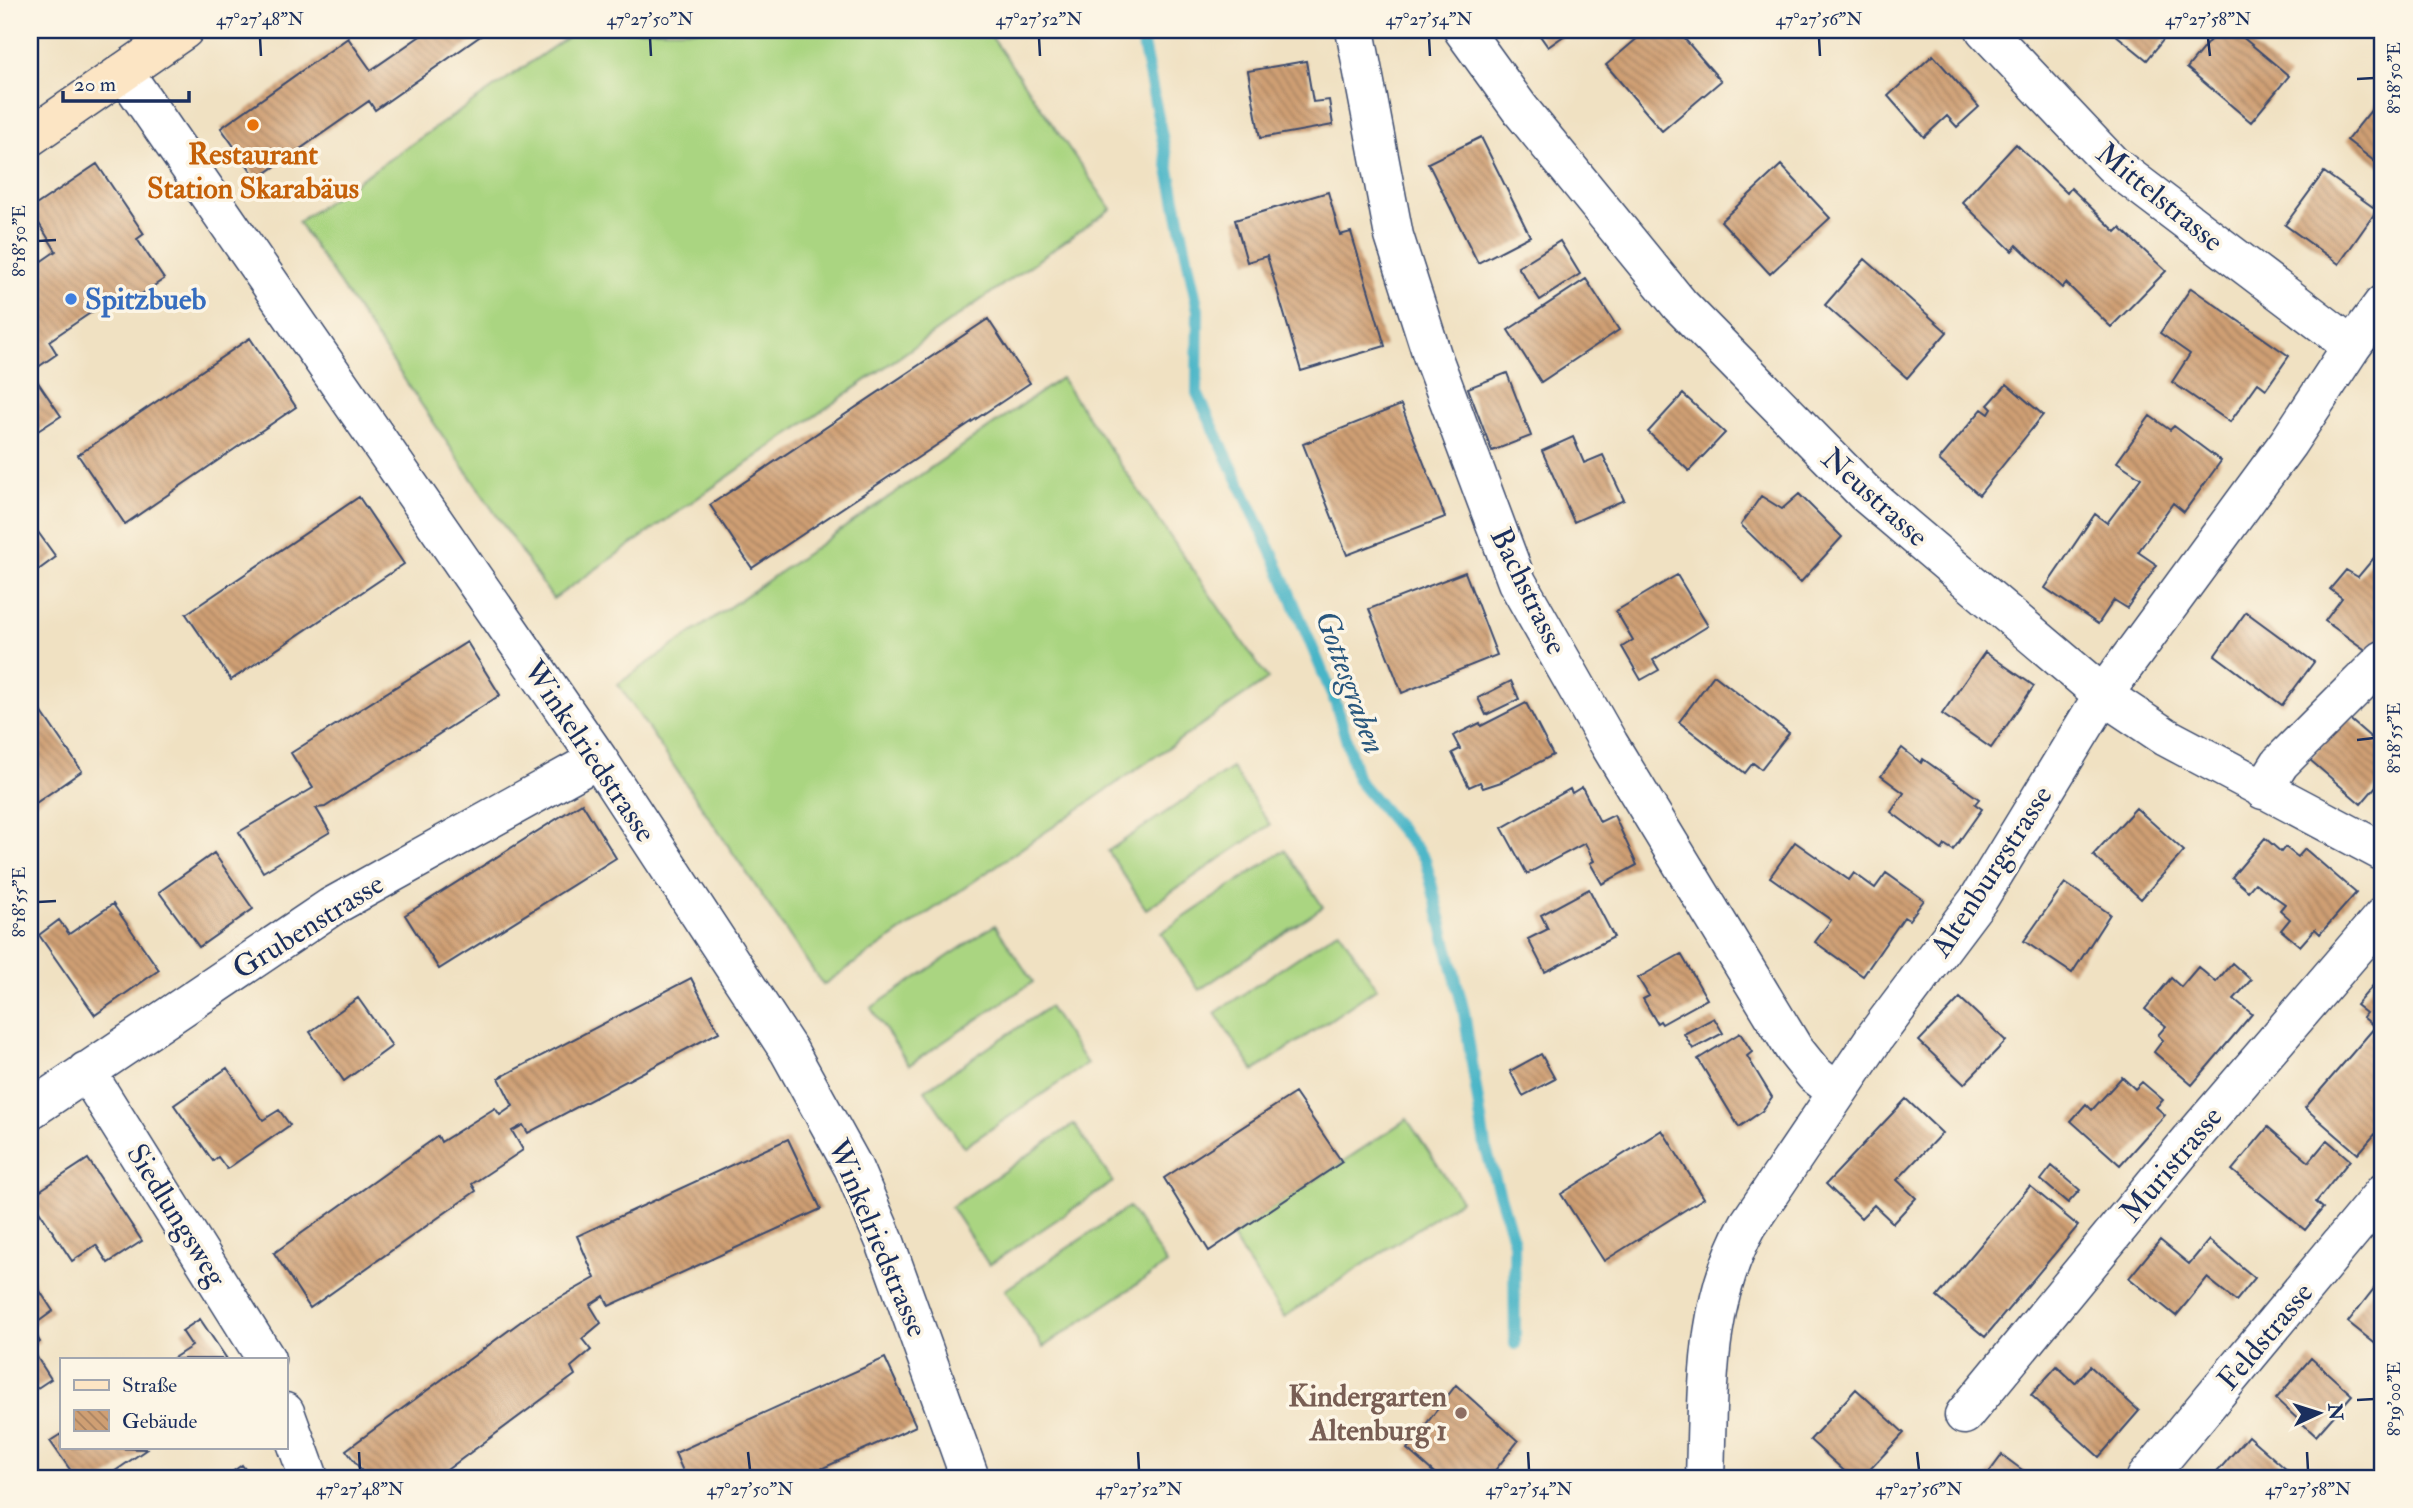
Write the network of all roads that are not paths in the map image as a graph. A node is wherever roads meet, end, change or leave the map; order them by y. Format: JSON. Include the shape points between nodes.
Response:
{"nodes":[{"id":1,"x":184,"y":30,"type":"edge"},
{"id":2,"x":1355,"y":30,"type":"edge"},
{"id":3,"x":1464,"y":30,"type":"edge"},
{"id":4,"x":1984,"y":30,"type":"edge"},
{"id":5,"x":124,"y":72,"type":"junction"},
{"id":6,"x":30,"y":137,"type":"edge"},
{"id":7,"x":2383,"y":304,"type":"edge"},
{"id":8,"x":2352,"y":346,"type":"junction"},
{"id":9,"x":2383,"y":660,"type":"edge"},
{"id":10,"x":2103,"y":695,"type":"junction"},
{"id":11,"x":598,"y":759,"type":"junction"},
{"id":12,"x":2263,"y":790,"type":"junction"},
{"id":13,"x":2383,"y":852,"type":"edge"},
{"id":14,"x":2383,"y":916,"type":"edge"},
{"id":15,"x":86,"y":1071,"type":"junction"},
{"id":16,"x":1837,"y":1092,"type":"junction"},
{"id":17,"x":30,"y":1110,"type":"edge"},
{"id":18,"x":2383,"y":1194,"type":"edge"},
{"id":19,"x":265,"y":1358,"type":"edge"},
{"id":20,"x":1964,"y":1415,"type":"dead end"},
{"id":21,"x":287,"y":1418,"type":"edge"},
{"id":22,"x":309,"y":1478,"type":"edge"},
{"id":23,"x":970,"y":1478,"type":"edge"},
{"id":24,"x":1705,"y":1478,"type":"edge"},
{"id":25,"x":2146,"y":1478,"type":"edge"}],
"edges":[{"from":1,"to":5,"type":"street"},
{"from":2,"to":16,"type":"street","name":"Bachstrasse","via":[[1394,236],[1433,358],[1517,582],[1609,744],[1794,1049],[1814,1074]]},
{"from":3,"to":10,"type":"street","name":"Neustrasse","via":[[1520,110],[1681,305],[1865,493]]},
{"from":4,"to":8,"type":"street","name":"Mittelstrasse","via":[[2113,165]]},
{"from":5,"to":6,"type":"street"},
{"from":5,"to":11,"type":"street","name":"Winkelriedstrasse"},
{"from":7,"to":8,"type":"street","name":"Altenburgstrasse"},
{"from":8,"to":10,"type":"street","name":"Altenburgstrasse","via":[[2288,443]]},
{"from":9,"to":12,"type":"street","via":[[2280,763]]},
{"from":10,"to":12,"type":"street","name":"Neustrasse","via":[[2166,737]]},
{"from":10,"to":16,"type":"street","name":"Altenburgstrasse","via":[[1978,900]]},
{"from":11,"to":15,"type":"street","name":"Grubenstrasse","via":[[331,907]]},
{"from":11,"to":23,"type":"street","name":"Winkelriedstrasse","via":[[789,1051],[853,1167],[890,1255]]},
{"from":12,"to":13,"type":"street","name":"Neustrasse"},
{"from":14,"to":20,"type":"street","name":"Muristrasse"},
{"from":15,"to":17,"type":"street","name":"Grubenstrasse"},
{"from":15,"to":19,"type":"street","name":"Siedlungsweg"},
{"from":16,"to":24,"type":"street","name":"Altenburgstrasse","via":[[1732,1253],[1709,1340]]},
{"from":18,"to":25,"type":"street","name":"Feldstrasse"},
{"from":21,"to":22,"type":"street"}]}
